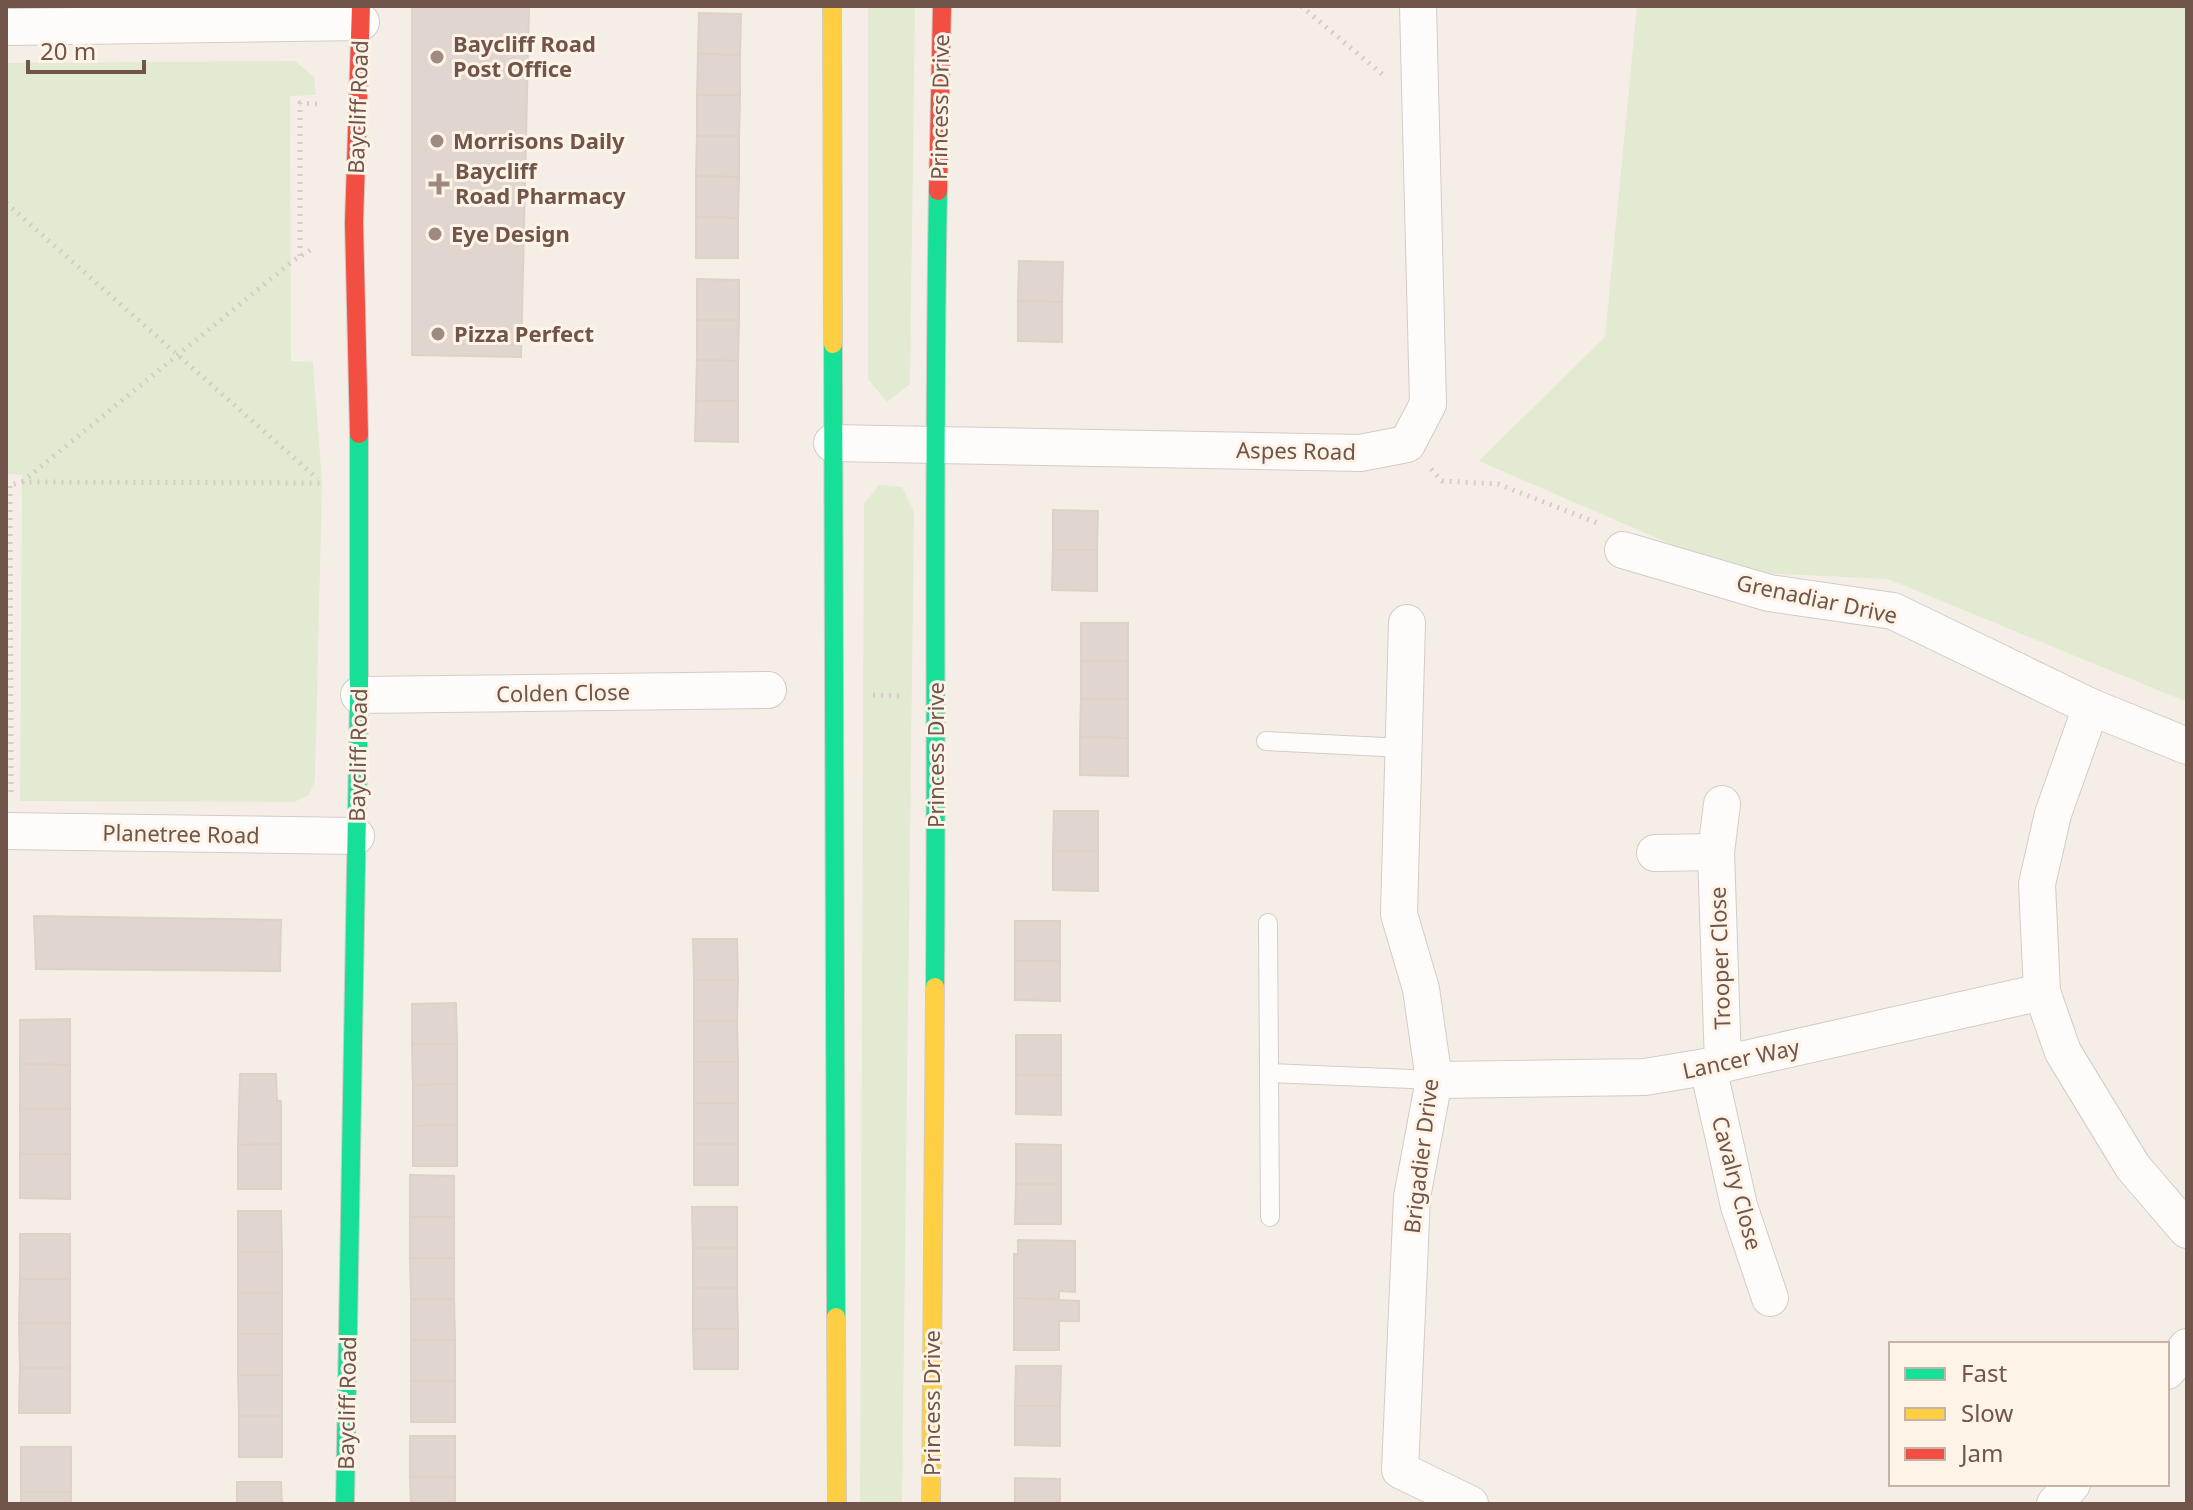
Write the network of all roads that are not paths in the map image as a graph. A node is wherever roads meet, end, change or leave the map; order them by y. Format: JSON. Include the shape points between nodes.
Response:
{"nodes":[{"id":1,"x":832,"y":6,"type":"edge"},
{"id":2,"x":942,"y":6,"type":"edge"},
{"id":3,"x":1418,"y":6,"type":"edge"},
{"id":4,"x":361,"y":14,"type":"edge"},
{"id":5,"x":6,"y":27,"type":"edge"},
{"id":6,"x":832,"y":443,"type":"junction"},
{"id":7,"x":933,"y":444,"type":"junction"},
{"id":8,"x":1623,"y":550,"type":"dead end"},
{"id":9,"x":1407,"y":623,"type":"dead end"},
{"id":10,"x":768,"y":690,"type":"dead end"},
{"id":11,"x":359,"y":695,"type":"junction"},
{"id":12,"x":2091,"y":707,"type":"junction"},
{"id":13,"x":1266,"y":741,"type":"dead end"},
{"id":14,"x":2187,"y":746,"type":"edge"},
{"id":15,"x":1403,"y":748,"type":"junction"},
{"id":16,"x":1722,"y":804,"type":"dead end"},
{"id":17,"x":9,"y":815,"type":"edge"},
{"id":18,"x":356,"y":836,"type":"junction"},
{"id":19,"x":1716,"y":852,"type":"junction"},
{"id":20,"x":1655,"y":853,"type":"dead end"},
{"id":21,"x":1268,"y":923,"type":"dead end"},
{"id":22,"x":2042,"y":992,"type":"junction"},
{"id":23,"x":1716,"y":1065,"type":"junction"},
{"id":24,"x":1269,"y":1073,"type":"junction"},
{"id":25,"x":1434,"y":1080,"type":"junction"},
{"id":26,"x":1270,"y":1217,"type":"dead end"},
{"id":27,"x":2187,"y":1230,"type":"edge"},
{"id":28,"x":1770,"y":1298,"type":"dead end"},
{"id":29,"x":2187,"y":1347,"type":"edge"},
{"id":30,"x":2169,"y":1369,"type":"edge"},
{"id":31,"x":2070,"y":1486,"type":"edge"},
{"id":32,"x":345,"y":1504,"type":"edge"},
{"id":33,"x":837,"y":1504,"type":"edge"},
{"id":34,"x":931,"y":1504,"type":"edge"},
{"id":35,"x":1470,"y":1504,"type":"edge"},
{"id":36,"x":2055,"y":1504,"type":"edge"}],
"edges":[{"from":1,"to":6,"type":"street"},
{"from":2,"to":7,"type":"street","name":"Princess Drive"},
{"from":3,"to":7,"type":"street","name":"Aspes Road","via":[[1428,404],[1407,444],[1360,453]]},
{"from":4,"to":5,"type":"street"},
{"from":4,"to":11,"type":"street","name":"Baycliff Road","via":[[354,223]]},
{"from":6,"to":7,"type":"street"},
{"from":6,"to":33,"type":"street"},
{"from":7,"to":34,"type":"street","name":"Princess Drive","via":[[938,577]]},
{"from":8,"to":12,"type":"street","name":"Grenadiar Drive","via":[[1769,593],[1893,611]]},
{"from":9,"to":15,"type":"street","name":"Brigadier Drive"},
{"from":10,"to":11,"type":"street","name":"Colden Close"},
{"from":11,"to":18,"type":"street","name":"Baycliff Road"},
{"from":12,"to":14,"type":"street","name":"Grenadiar Drive"},
{"from":12,"to":22,"type":"street","via":[[2053,814],[2037,884]]},
{"from":13,"to":15,"type":"lane"},
{"from":15,"to":25,"type":"street","name":"Brigadier Drive","via":[[1399,914],[1421,989]]},
{"from":16,"to":19,"type":"street","name":"Trooper Close"},
{"from":17,"to":18,"type":"street","name":"Planetree Road"},
{"from":18,"to":32,"type":"street","name":"Baycliff Road"},
{"from":19,"to":20,"type":"street"},
{"from":19,"to":23,"type":"street","name":"Trooper Close"},
{"from":21,"to":24,"type":"lane"},
{"from":22,"to":23,"type":"street","name":"Lancer Way"},
{"from":22,"to":27,"type":"street","via":[[2063,1052],[2133,1167]]},
{"from":23,"to":25,"type":"street","name":"Lancer Way","via":[[1645,1077]]},
{"from":23,"to":28,"type":"street","name":"Cavalry Close","via":[[1739,1206]]},
{"from":24,"to":25,"type":"lane"},
{"from":24,"to":26,"type":"lane"},
{"from":25,"to":35,"type":"street","name":"Brigadier Drive","via":[[1412,1197],[1400,1470]]},
{"from":29,"to":30,"type":"street"},
{"from":31,"to":36,"type":"street"}]}
